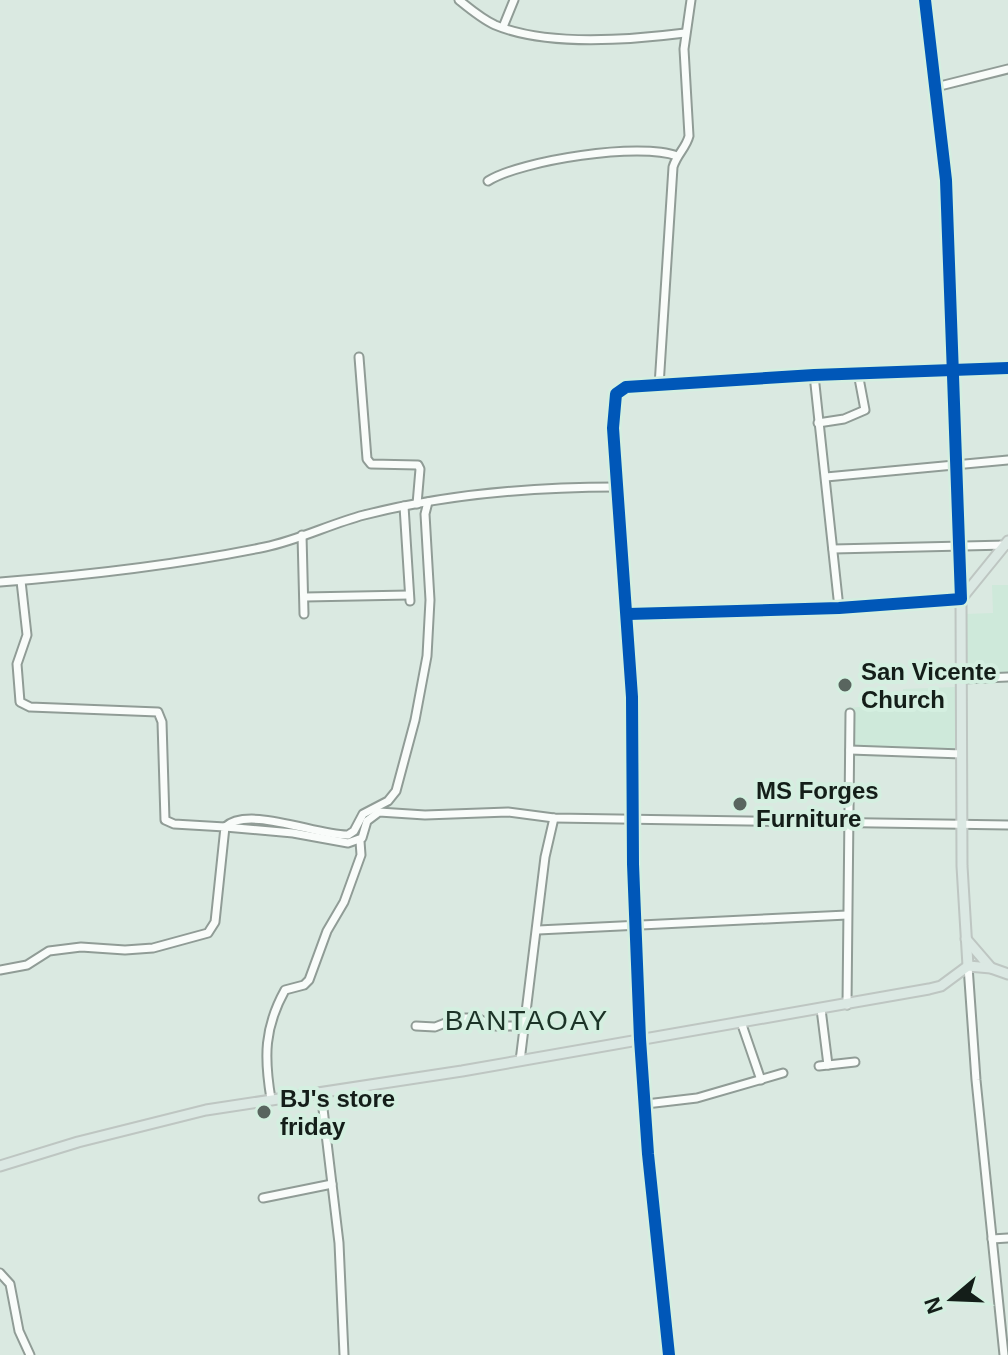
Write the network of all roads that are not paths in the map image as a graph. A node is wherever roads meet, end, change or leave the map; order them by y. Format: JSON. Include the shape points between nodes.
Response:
{"nodes":[{"id":1,"x":459,"y":0,"type":"edge"},
{"id":2,"x":514,"y":0,"type":"edge"},
{"id":3,"x":691,"y":0,"type":"edge"},
{"id":4,"x":925,"y":0,"type":"edge"},
{"id":5,"x":503,"y":27,"type":"junction"},
{"id":6,"x":685,"y":33,"type":"junction"},
{"id":7,"x":1008,"y":69,"type":"edge"},
{"id":8,"x":936,"y":87,"type":"junction"},
{"id":9,"x":677,"y":156,"type":"junction"},
{"id":10,"x":488,"y":181,"type":"dead end"},
{"id":11,"x":359,"y":357,"type":"dead end"},
{"id":12,"x":1008,"y":368,"type":"edge"},
{"id":13,"x":953,"y":370,"type":"junction"},
{"id":14,"x":858,"y":373,"type":"junction"},
{"id":15,"x":814,"y":375,"type":"junction"},
{"id":16,"x":659,"y":386,"type":"junction"},
{"id":17,"x":818,"y":423,"type":"junction"},
{"id":18,"x":1008,"y":460,"type":"edge"},
{"id":19,"x":957,"y":465,"type":"junction"},
{"id":20,"x":826,"y":477,"type":"junction"},
{"id":21,"x":617,"y":487,"type":"junction"},
{"id":22,"x":428,"y":502,"type":"junction"},
{"id":23,"x":417,"y":504,"type":"junction"},
{"id":24,"x":404,"y":506,"type":"junction"},
{"id":25,"x":302,"y":535,"type":"junction"},
{"id":26,"x":1007,"y":544,"type":"edge"},
{"id":27,"x":957,"y":546,"type":"junction"},
{"id":28,"x":833,"y":549,"type":"junction"},
{"id":29,"x":21,"y":581,"type":"junction"},
{"id":30,"x":0,"y":582,"type":"edge"},
{"id":31,"x":305,"y":597,"type":"junction"},
{"id":32,"x":961,"y":599,"type":"junction"},
{"id":33,"x":839,"y":608,"type":"junction"},
{"id":34,"x":304,"y":614,"type":"dead end"},
{"id":35,"x":628,"y":614,"type":"junction"},
{"id":36,"x":1008,"y":677,"type":"edge"},
{"id":37,"x":962,"y":679,"type":"junction"},
{"id":38,"x":850,"y":713,"type":"dead end"},
{"id":39,"x":850,"y":750,"type":"junction"},
{"id":40,"x":962,"y":754,"type":"junction"},
{"id":41,"x":554,"y":818,"type":"junction"},
{"id":42,"x":633,"y":820,"type":"junction"},
{"id":43,"x":849,"y":823,"type":"junction"},
{"id":44,"x":1008,"y":825,"type":"edge"},
{"id":45,"x":963,"y":826,"type":"junction"},
{"id":46,"x":225,"y":827,"type":"junction"},
{"id":47,"x":360,"y":841,"type":"junction"},
{"id":48,"x":847,"y":915,"type":"junction"},
{"id":49,"x":636,"y":926,"type":"junction"},
{"id":50,"x":538,"y":930,"type":"junction"},
{"id":51,"x":966,"y":939,"type":"junction"},
{"id":52,"x":968,"y":966,"type":"junction"},
{"id":53,"x":991,"y":968,"type":"junction"},
{"id":54,"x":0,"y":970,"type":"edge"},
{"id":55,"x":1008,"y":974,"type":"edge"},
{"id":56,"x":847,"y":1005,"type":"junction"},
{"id":57,"x":821,"y":1009,"type":"junction"},
{"id":58,"x":741,"y":1022,"type":"junction"},
{"id":59,"x":416,"y":1026,"type":"dead end"},
{"id":60,"x":524,"y":1026,"type":"junction"},
{"id":61,"x":640,"y":1039,"type":"junction"},
{"id":62,"x":520,"y":1061,"type":"junction"},
{"id":63,"x":855,"y":1062,"type":"dead end"},
{"id":64,"x":783,"y":1073,"type":"dead end"},
{"id":65,"x":761,"y":1080,"type":"junction"},
{"id":66,"x":321,"y":1092,"type":"junction"},
{"id":67,"x":271,"y":1099,"type":"junction"},
{"id":68,"x":646,"y":1104,"type":"junction"},
{"id":69,"x":0,"y":1166,"type":"edge"},
{"id":70,"x":332,"y":1184,"type":"junction"},
{"id":71,"x":263,"y":1198,"type":"dead end"},
{"id":72,"x":1008,"y":1238,"type":"edge"},
{"id":73,"x":992,"y":1239,"type":"junction"},
{"id":74,"x":0,"y":1273,"type":"edge"},
{"id":75,"x":30,"y":1355,"type":"edge"},
{"id":76,"x":344,"y":1355,"type":"edge"},
{"id":77,"x":669,"y":1355,"type":"edge"},
{"id":78,"x":1004,"y":1355,"type":"edge"}],
"edges":[{"from":1,"to":5,"type":"street"},
{"from":2,"to":5,"type":"street"},
{"from":3,"to":6,"type":"street"},
{"from":4,"to":8,"type":"street"},
{"from":5,"to":6,"type":"street","via":[[582,40]]},
{"from":6,"to":9,"type":"street","via":[[689,136]]},
{"from":7,"to":8,"type":"street"},
{"from":8,"to":13,"type":"street","via":[[946,180]]},
{"from":9,"to":10,"type":"street","via":[[653,151],[577,157]]},
{"from":9,"to":16,"type":"street"},
{"from":11,"to":23,"type":"street","via":[[367,459],[371,464],[418,465]]},
{"from":12,"to":13,"type":"street"},
{"from":13,"to":14,"type":"street"},
{"from":13,"to":19,"type":"street"},
{"from":14,"to":15,"type":"street"},
{"from":14,"to":17,"type":"street","via":[[864,411]]},
{"from":15,"to":16,"type":"street"},
{"from":15,"to":17,"type":"street"},
{"from":16,"to":21,"type":"street","via":[[626,387],[616,394]]},
{"from":17,"to":20,"type":"street"},
{"from":18,"to":19,"type":"street"},
{"from":19,"to":20,"type":"street"},
{"from":19,"to":27,"type":"street"},
{"from":20,"to":28,"type":"street"},
{"from":21,"to":22,"type":"street","via":[[517,489]]},
{"from":21,"to":35,"type":"street"},
{"from":22,"to":23,"type":"street"},
{"from":22,"to":46,"type":"street","via":[[427,656],[396,791],[363,814],[348,835],[239,819]]},
{"from":23,"to":24,"type":"street"},
{"from":24,"to":25,"type":"street"},
{"from":24,"to":31,"type":"street","via":[[409,598]]},
{"from":25,"to":29,"type":"street","via":[[192,561]]},
{"from":25,"to":31,"type":"street"},
{"from":26,"to":27,"type":"street"},
{"from":26,"to":32,"type":"main road"},
{"from":27,"to":28,"type":"street"},
{"from":27,"to":32,"type":"street"},
{"from":28,"to":33,"type":"street"},
{"from":29,"to":30,"type":"street"},
{"from":29,"to":46,"type":"street","via":[[27,635],[17,664],[20,702],[30,707],[158,712],[165,820]]},
{"from":31,"to":34,"type":"street"},
{"from":32,"to":33,"type":"street"},
{"from":32,"to":37,"type":"main road"},
{"from":33,"to":35,"type":"street"},
{"from":35,"to":42,"type":"street"},
{"from":36,"to":37,"type":"street"},
{"from":37,"to":40,"type":"main road"},
{"from":38,"to":39,"type":"street"},
{"from":39,"to":40,"type":"street"},
{"from":39,"to":43,"type":"street"},
{"from":40,"to":45,"type":"main road"},
{"from":41,"to":42,"type":"street"},
{"from":41,"to":47,"type":"street","via":[[508,812],[379,812],[367,821]]},
{"from":41,"to":50,"type":"street"},
{"from":42,"to":43,"type":"street"},
{"from":42,"to":49,"type":"street"},
{"from":43,"to":45,"type":"street"},
{"from":43,"to":48,"type":"street"},
{"from":44,"to":45,"type":"street"},
{"from":45,"to":51,"type":"main road"},
{"from":46,"to":47,"type":"street"},
{"from":46,"to":54,"type":"street","via":[[215,922],[208,933],[153,948],[49,951],[27,965]]},
{"from":47,"to":67,"type":"street","via":[[361,855],[344,902],[309,980],[285,990],[268,1033]]},
{"from":48,"to":49,"type":"street"},
{"from":48,"to":56,"type":"street"},
{"from":49,"to":50,"type":"street"},
{"from":49,"to":61,"type":"street"},
{"from":50,"to":60,"type":"street"},
{"from":51,"to":52,"type":"main road"},
{"from":51,"to":53,"type":"main road"},
{"from":52,"to":53,"type":"main road"},
{"from":52,"to":56,"type":"main road","via":[[938,988]]},
{"from":52,"to":73,"type":"street"},
{"from":53,"to":55,"type":"main road"},
{"from":56,"to":57,"type":"main road"},
{"from":57,"to":58,"type":"main road"},
{"from":57,"to":63,"type":"street","via":[[823,1066]]},
{"from":58,"to":61,"type":"main road"},
{"from":58,"to":65,"type":"street"},
{"from":59,"to":60,"type":"street","via":[[468,1018],[493,1026]]},
{"from":60,"to":62,"type":"street"},
{"from":61,"to":62,"type":"main road"},
{"from":61,"to":68,"type":"street"},
{"from":62,"to":66,"type":"main road"},
{"from":64,"to":65,"type":"street"},
{"from":65,"to":68,"type":"street","via":[[697,1098]]},
{"from":66,"to":67,"type":"main road"},
{"from":66,"to":70,"type":"street"},
{"from":67,"to":69,"type":"main road","via":[[140,1125]]},
{"from":68,"to":77,"type":"street"},
{"from":70,"to":71,"type":"street"},
{"from":70,"to":76,"type":"street"},
{"from":72,"to":73,"type":"street"},
{"from":73,"to":78,"type":"street"},
{"from":74,"to":75,"type":"street","via":[[10,1284],[19,1331]]}]}
